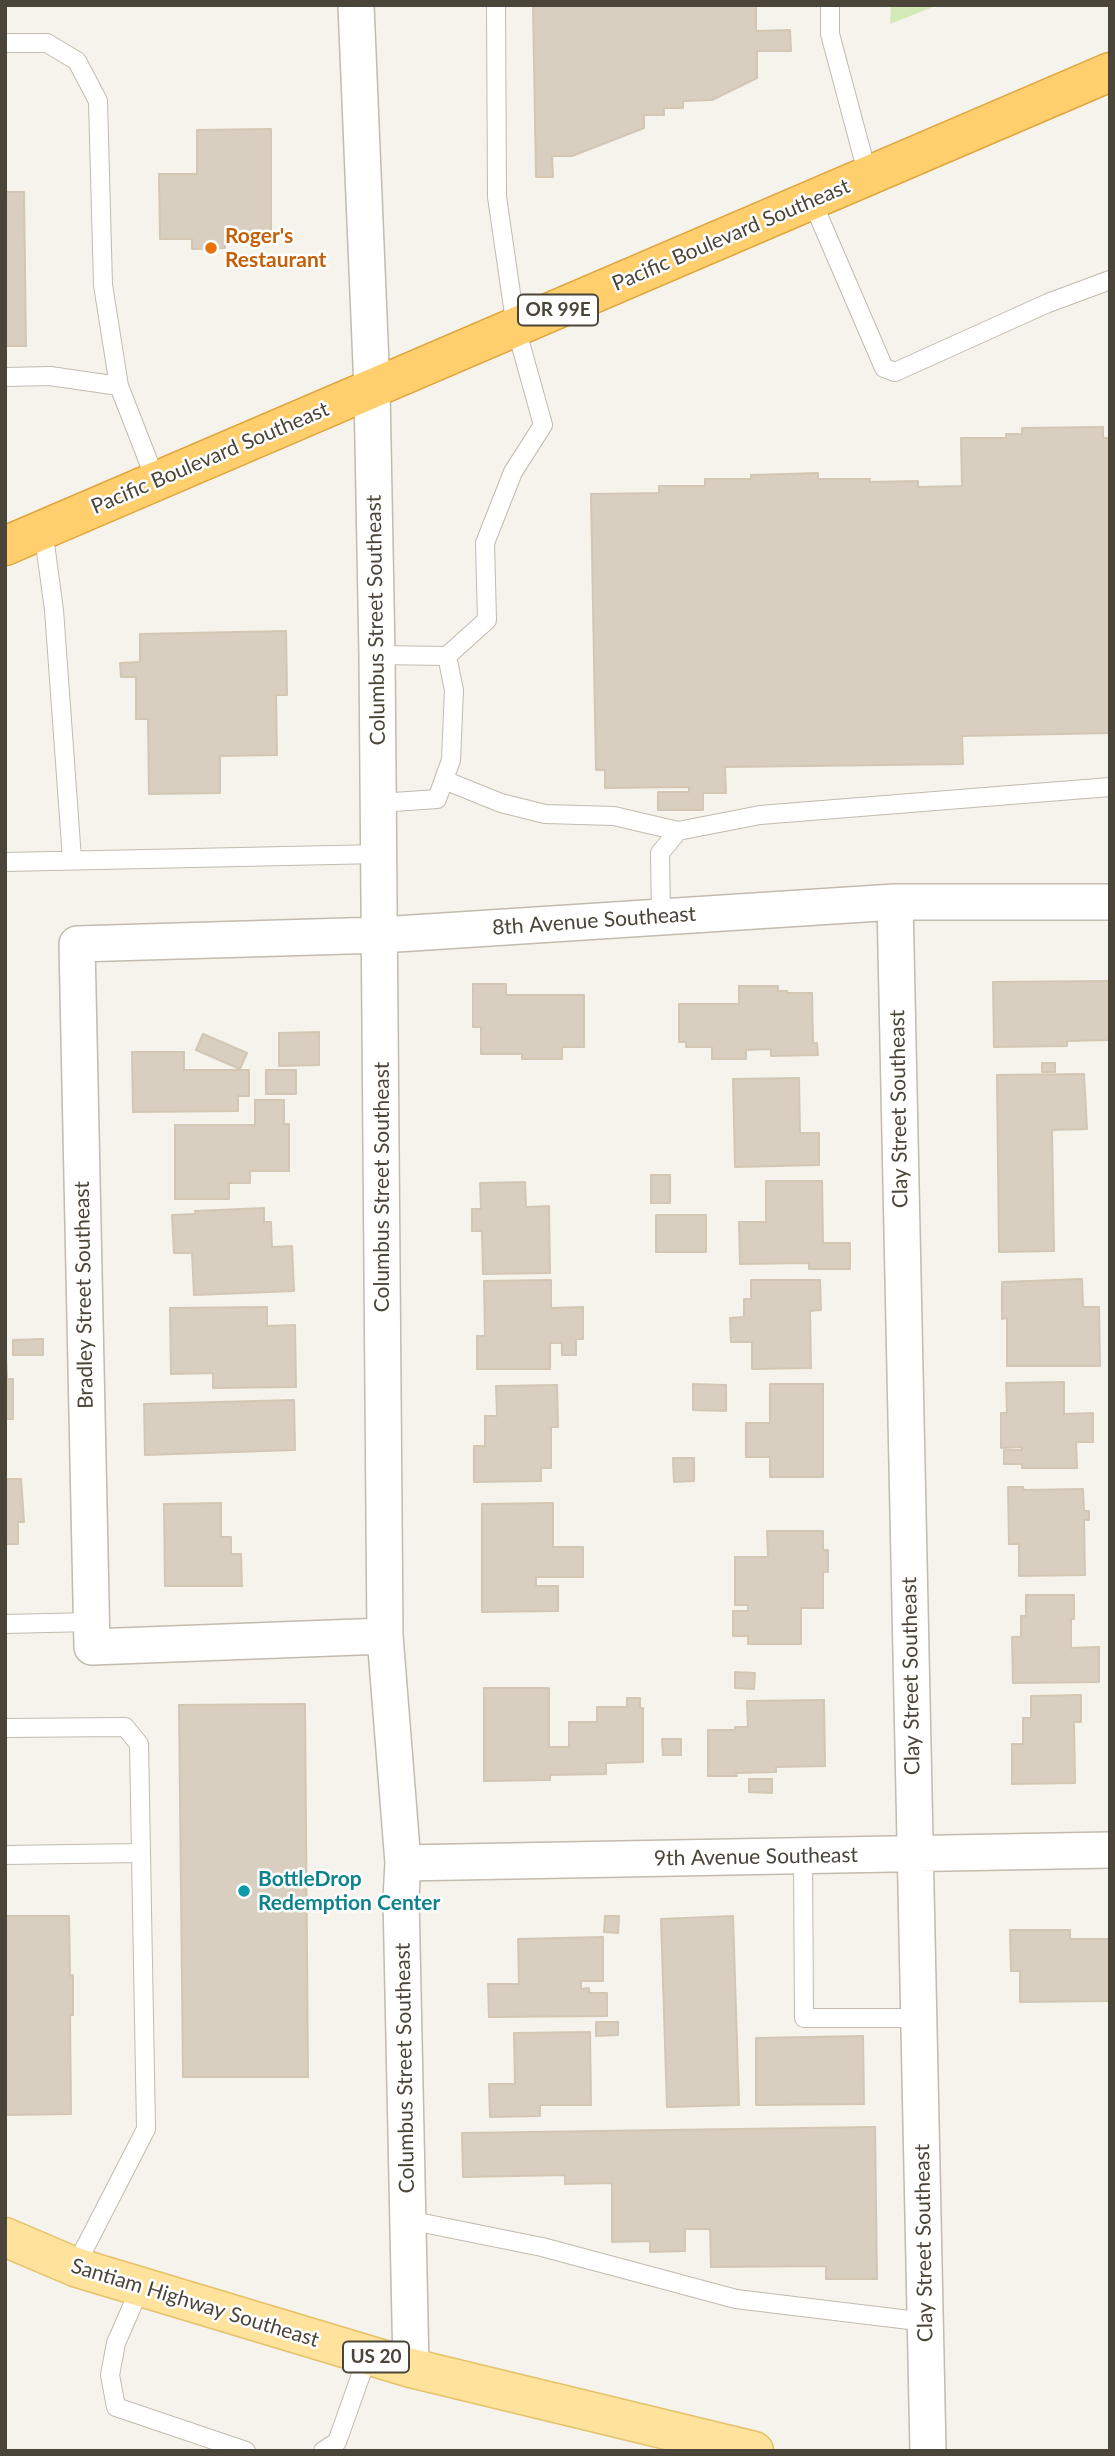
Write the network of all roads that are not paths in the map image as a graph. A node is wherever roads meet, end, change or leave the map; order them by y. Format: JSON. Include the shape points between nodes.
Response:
{"nodes":[{"id":1,"x":356,"y":5,"type":"edge"},
{"id":2,"x":496,"y":5,"type":"edge"},
{"id":3,"x":830,"y":5,"type":"edge"},
{"id":4,"x":5,"y":43,"type":"edge"},
{"id":5,"x":1110,"y":72,"type":"edge"},
{"id":6,"x":868,"y":176,"type":"junction"},
{"id":7,"x":812,"y":201,"type":"junction"},
{"id":8,"x":1110,"y":280,"type":"edge"},
{"id":9,"x":516,"y":328,"type":"junction"},
{"id":10,"x":5,"y":377,"type":"edge"},
{"id":11,"x":119,"y":386,"type":"junction"},
{"id":12,"x":372,"y":389,"type":"junction"},
{"id":13,"x":156,"y":481,"type":"junction"},
{"id":14,"x":43,"y":529,"type":"junction"},
{"id":15,"x":5,"y":545,"type":"edge"},
{"id":16,"x":377,"y":655,"type":"junction"},
{"id":17,"x":447,"y":656,"type":"junction"},
{"id":18,"x":444,"y":780,"type":"junction"},
{"id":19,"x":1110,"y":787,"type":"edge"},
{"id":20,"x":379,"y":803,"type":"junction"},
{"id":21,"x":678,"y":831,"type":"junction"},
{"id":22,"x":380,"y":854,"type":"junction"},
{"id":23,"x":72,"y":859,"type":"junction"},
{"id":24,"x":5,"y":862,"type":"edge"},
{"id":25,"x":895,"y":902,"type":"junction"},
{"id":26,"x":1110,"y":902,"type":"edge"},
{"id":27,"x":661,"y":917,"type":"junction"},
{"id":28,"x":381,"y":935,"type":"junction"},
{"id":29,"x":77,"y":944,"type":"joint"},
{"id":30,"x":5,"y":1624,"type":"edge"},
{"id":31,"x":91,"y":1634,"type":"junction"},
{"id":32,"x":385,"y":1636,"type":"junction"},
{"id":33,"x":5,"y":1728,"type":"edge"},
{"id":34,"x":1110,"y":1850,"type":"edge"},
{"id":35,"x":141,"y":1853,"type":"junction"},
{"id":36,"x":915,"y":1854,"type":"junction"},
{"id":37,"x":5,"y":1855,"type":"edge"},
{"id":38,"x":803,"y":1856,"type":"junction"},
{"id":39,"x":403,"y":1863,"type":"junction"},
{"id":40,"x":919,"y":2018,"type":"junction"},
{"id":41,"x":408,"y":2220,"type":"junction"},
{"id":42,"x":5,"y":2237,"type":"edge"},
{"id":43,"x":75,"y":2267,"type":"junction"},
{"id":44,"x":141,"y":2286,"type":"junction"},
{"id":45,"x":926,"y":2322,"type":"junction"},
{"id":46,"x":368,"y":2355,"type":"junction"},
{"id":47,"x":411,"y":2368,"type":"junction"},
{"id":48,"x":246,"y":2451,"type":"edge"},
{"id":49,"x":323,"y":2451,"type":"edge"},
{"id":50,"x":754,"y":2451,"type":"edge"},
{"id":51,"x":928,"y":2451,"type":"edge"}],
"edges":[{"from":1,"to":12,"type":"street","name":"Columbus Street Southeast"},
{"from":2,"to":9,"type":"lane","via":[[497,197]]},
{"from":3,"to":6,"type":"lane","via":[[830,34]]},
{"from":4,"to":11,"type":"lane","via":[[47,43],[77,61],[98,101],[103,285]]},
{"from":5,"to":6,"type":"highway","name":"Pacific Boulevard Southeast","number":"OR 99E"},
{"from":6,"to":7,"type":"highway","name":"Pacific Boulevard Southeast","number":"OR 99E"},
{"from":7,"to":8,"type":"lane","via":[[884,368],[895,372]]},
{"from":7,"to":9,"type":"highway","name":"Pacific Boulevard Southeast","number":"OR 99E"},
{"from":9,"to":12,"type":"highway","name":"Pacific Boulevard Southeast","number":"OR 99E"},
{"from":9,"to":17,"type":"lane","via":[[543,425],[513,472],[485,543],[487,620]]},
{"from":10,"to":11,"type":"lane","via":[[50,376]]},
{"from":11,"to":13,"type":"lane"},
{"from":12,"to":13,"type":"highway","name":"Pacific Boulevard Southeast","number":"OR 99E"},
{"from":12,"to":16,"type":"street","name":"Columbus Street Southeast"},
{"from":13,"to":14,"type":"highway","name":"Pacific Boulevard Southeast","number":"OR 99E"},
{"from":14,"to":15,"type":"highway","name":"Pacific Boulevard Southeast","number":"OR 99E"},
{"from":14,"to":23,"type":"lane","via":[[54,611]]},
{"from":16,"to":17,"type":"lane"},
{"from":16,"to":20,"type":"street","name":"Columbus Street Southeast"},
{"from":17,"to":18,"type":"lane","via":[[454,690],[451,760]]},
{"from":18,"to":20,"type":"lane","via":[[437,799]]},
{"from":18,"to":21,"type":"lane","via":[[501,803],[545,814],[614,817]]},
{"from":19,"to":21,"type":"lane","via":[[760,815]]},
{"from":20,"to":22,"type":"street","name":"Columbus Street Southeast"},
{"from":21,"to":27,"type":"lane","via":[[660,853]]},
{"from":22,"to":23,"type":"lane"},
{"from":22,"to":28,"type":"street","name":"Columbus Street Southeast"},
{"from":23,"to":24,"type":"lane"},
{"from":25,"to":26,"type":"street","name":"8th Avenue Southeast"},
{"from":25,"to":27,"type":"street","name":"8th Avenue Southeast"},
{"from":25,"to":36,"type":"street","name":"Clay Street Southeast"},
{"from":27,"to":28,"type":"street","name":"8th Avenue Southeast"},
{"from":28,"to":29,"type":"street","name":"8th Avenue Southeast"},
{"from":28,"to":32,"type":"street","name":"Columbus Street Southeast"},
{"from":29,"to":31,"type":"street","name":"Bradley Street Southeast"},
{"from":30,"to":31,"type":"lane"},
{"from":31,"to":32,"type":"street"},
{"from":32,"to":39,"type":"street","name":"Columbus Street Southeast"},
{"from":33,"to":35,"type":"lane","via":[[125,1727],[139,1744]]},
{"from":34,"to":36,"type":"street","name":"9th Avenue Southeast"},
{"from":35,"to":37,"type":"lane"},
{"from":35,"to":43,"type":"lane","via":[[146,2129]]},
{"from":36,"to":38,"type":"street","name":"9th Avenue Southeast"},
{"from":36,"to":40,"type":"street","name":"Clay Street Southeast"},
{"from":38,"to":39,"type":"street","name":"9th Avenue Southeast"},
{"from":38,"to":40,"type":"lane","via":[[804,2018]]},
{"from":39,"to":41,"type":"street","name":"Columbus Street Southeast"},
{"from":40,"to":45,"type":"street","name":"Clay Street Southeast"},
{"from":41,"to":45,"type":"lane","via":[[542,2247],[736,2299]]},
{"from":41,"to":47,"type":"street","name":"Columbus Street Southeast"},
{"from":42,"to":43,"type":"main road","name":"Santiam Highway Southeast","number":"US 20"},
{"from":43,"to":44,"type":"main road","name":"Santiam Highway Southeast","number":"US 20"},
{"from":44,"to":46,"type":"main road","name":"Santiam Highway Southeast","number":"US 20"},
{"from":44,"to":48,"type":"lane","via":[[116,2343],[110,2375],[116,2407]]},
{"from":45,"to":51,"type":"street","name":"Clay Street Southeast"},
{"from":46,"to":47,"type":"main road","name":"Santiam Highway Southeast","number":"US 20"},
{"from":46,"to":49,"type":"lane","via":[[337,2442]]},
{"from":47,"to":50,"type":"main road","name":"Santiam Highway Southeast","number":"US 20"}]}
